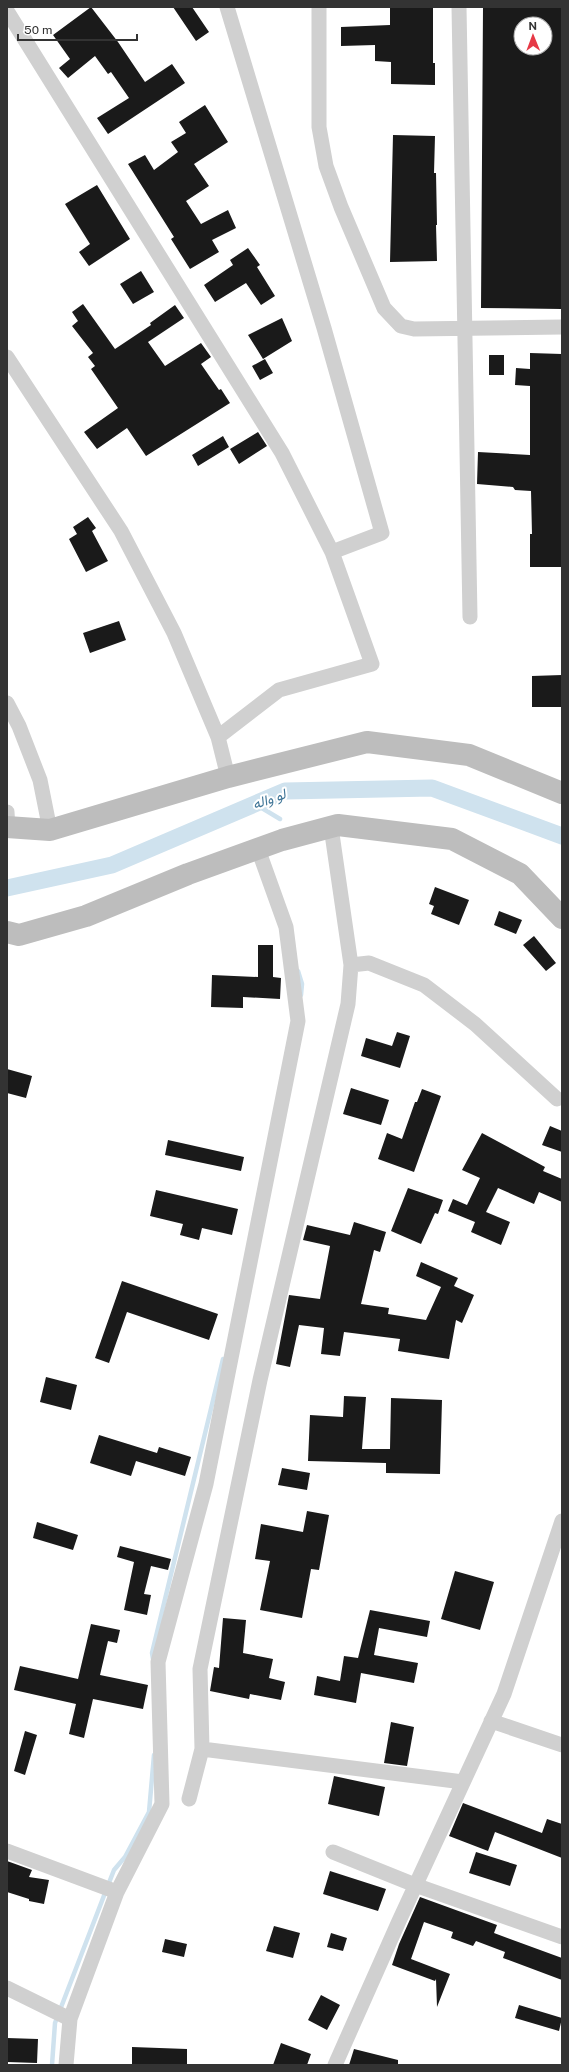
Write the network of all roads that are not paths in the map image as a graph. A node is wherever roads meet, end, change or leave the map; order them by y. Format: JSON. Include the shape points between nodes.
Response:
{"nodes":[{"id":1,"x":227,"y":7,"type":"edge"},
{"id":2,"x":319,"y":7,"type":"edge"},
{"id":3,"x":459,"y":7,"type":"edge"},
{"id":4,"x":7,"y":11,"type":"edge"},
{"id":5,"x":464,"y":327,"type":"junction"},
{"id":6,"x":562,"y":327,"type":"edge"},
{"id":7,"x":7,"y":357,"type":"edge"},
{"id":8,"x":332,"y":552,"type":"junction"},
{"id":9,"x":470,"y":617,"type":"dead end"},
{"id":10,"x":7,"y":703,"type":"edge"},
{"id":11,"x":218,"y":737,"type":"junction"},
{"id":12,"x":228,"y":777,"type":"junction"},
{"id":13,"x":562,"y":793,"type":"edge"},
{"id":14,"x":7,"y":822,"type":"edge"},
{"id":15,"x":331,"y":827,"type":"junction"},
{"id":16,"x":50,"y":830,"type":"junction"},
{"id":17,"x":258,"y":848,"type":"junction"},
{"id":18,"x":562,"y":918,"type":"edge"},
{"id":19,"x":7,"y":932,"type":"edge"},
{"id":20,"x":351,"y":964,"type":"junction"},
{"id":21,"x":557,"y":1099,"type":"dead end"},
{"id":22,"x":562,"y":1520,"type":"edge"},
{"id":23,"x":560,"y":1536,"type":"edge"},
{"id":24,"x":491,"y":1721,"type":"junction"},
{"id":25,"x":562,"y":1745,"type":"edge"},
{"id":26,"x":202,"y":1749,"type":"junction"},
{"id":27,"x":463,"y":1782,"type":"junction"},
{"id":28,"x":189,"y":1799,"type":"dead end"},
{"id":29,"x":7,"y":1851,"type":"edge"},
{"id":30,"x":333,"y":1852,"type":"dead end"},
{"id":31,"x":415,"y":1885,"type":"junction"},
{"id":32,"x":117,"y":1892,"type":"junction"},
{"id":33,"x":562,"y":1937,"type":"edge"},
{"id":34,"x":7,"y":1988,"type":"edge"},
{"id":35,"x":70,"y":2018,"type":"junction"},
{"id":36,"x":66,"y":2065,"type":"edge"},
{"id":37,"x":335,"y":2065,"type":"edge"}],
"edges":[{"from":1,"to":8,"type":"street","via":[[324,328],[382,533]]},
{"from":2,"to":5,"type":"street","via":[[319,127],[326,166],[384,308],[400,326],[414,329]]},
{"from":3,"to":5,"type":"street"},
{"from":4,"to":8,"type":"street","via":[[282,452]]},
{"from":5,"to":6,"type":"street"},
{"from":5,"to":9,"type":"street"},
{"from":7,"to":11,"type":"street","via":[[121,531],[174,633]]},
{"from":8,"to":11,"type":"street","via":[[372,664],[279,690]]},
{"from":10,"to":16,"type":"street","via":[[40,780]]},
{"from":11,"to":12,"type":"street"},
{"from":12,"to":13,"type":"street","via":[[367,742],[470,755]]},
{"from":12,"to":16,"type":"street"},
{"from":14,"to":16,"type":"street"},
{"from":15,"to":17,"type":"street"},
{"from":15,"to":18,"type":"street","via":[[338,825],[452,838],[520,874]]},
{"from":15,"to":20,"type":"street"},
{"from":17,"to":19,"type":"street","via":[[86,916],[19,934]]},
{"from":17,"to":32,"type":"street","via":[[286,928],[298,1021],[206,1484],[158,1662],[162,1804]]},
{"from":20,"to":21,"type":"street","via":[[369,963],[424,985],[475,1024]]},
{"from":20,"to":26,"type":"street","via":[[348,1004],[260,1380],[200,1669]]},
{"from":22,"to":23,"type":"street"},
{"from":23,"to":24,"type":"street","via":[[504,1694]]},
{"from":24,"to":25,"type":"street"},
{"from":24,"to":27,"type":"street"},
{"from":26,"to":27,"type":"street"},
{"from":26,"to":28,"type":"street"},
{"from":27,"to":31,"type":"street"},
{"from":29,"to":32,"type":"street"},
{"from":30,"to":31,"type":"street"},
{"from":31,"to":33,"type":"street"},
{"from":31,"to":37,"type":"street"},
{"from":32,"to":35,"type":"street"},
{"from":34,"to":35,"type":"street"},
{"from":35,"to":36,"type":"street"}]}
